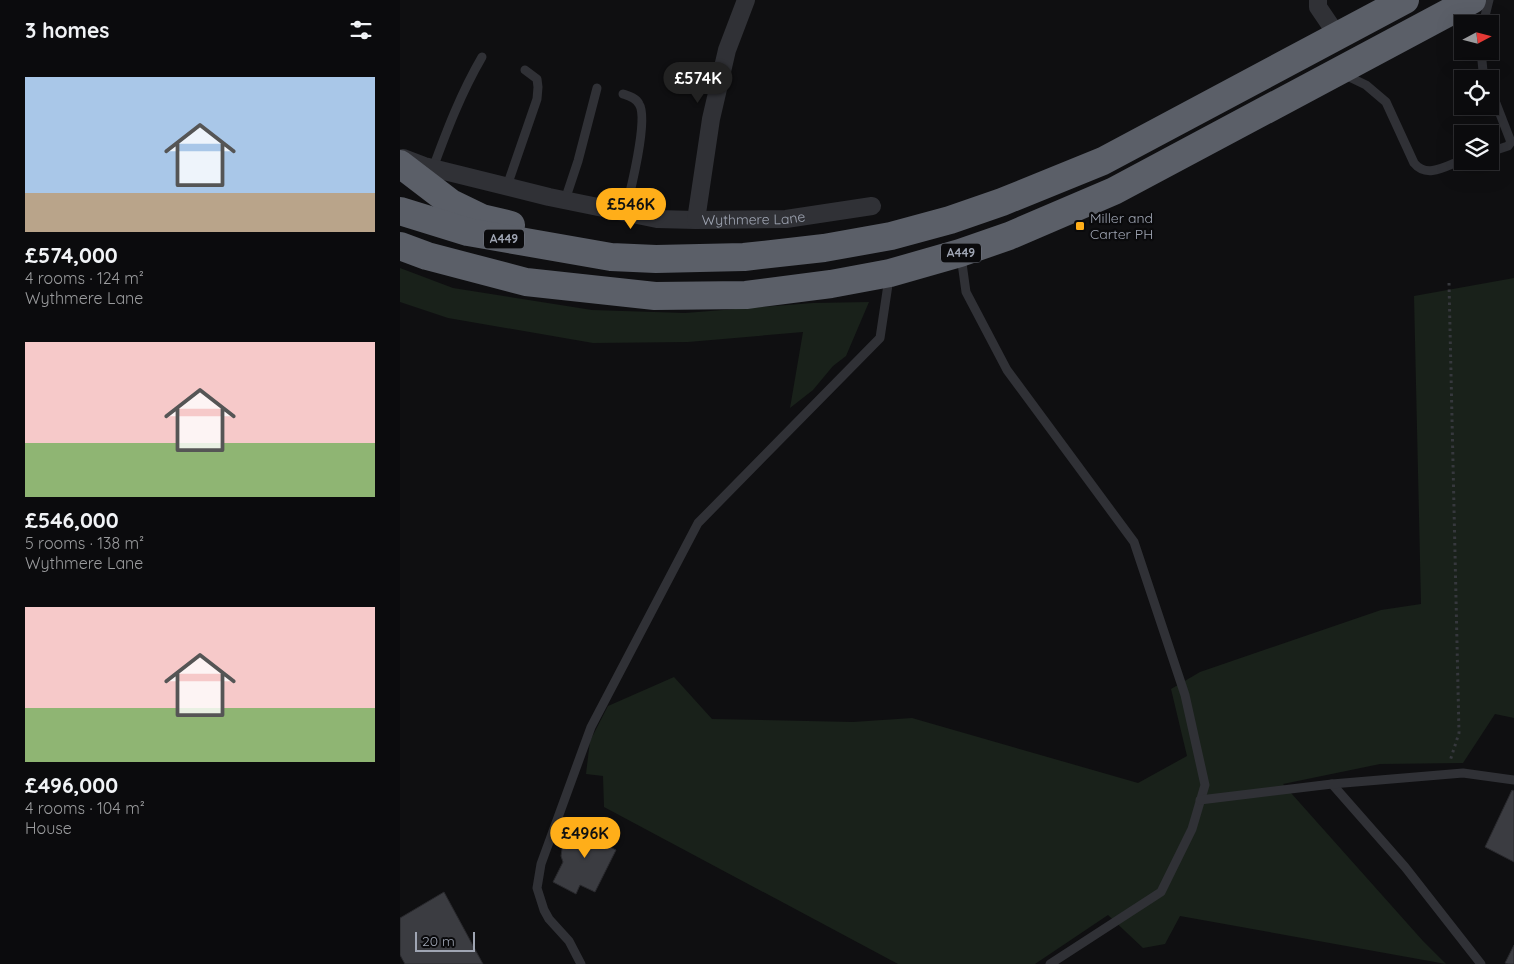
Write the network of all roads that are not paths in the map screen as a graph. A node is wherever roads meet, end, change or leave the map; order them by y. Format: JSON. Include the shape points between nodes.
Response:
{"nodes":[{"id":1,"x":746,"y":0,"type":"edge"},
{"id":2,"x":1318,"y":0,"type":"edge"},
{"id":3,"x":1405,"y":0,"type":"edge"},
{"id":4,"x":1472,"y":0,"type":"edge"},
{"id":5,"x":1489,"y":0,"type":"edge"},
{"id":6,"x":1485,"y":15,"type":"edge"},
{"id":7,"x":1337,"y":35,"type":"junction"},
{"id":8,"x":482,"y":58,"type":"dead end"},
{"id":9,"x":525,"y":70,"type":"dead end"},
{"id":10,"x":1338,"y":71,"type":"junction"},
{"id":11,"x":597,"y":88,"type":"dead end"},
{"id":12,"x":623,"y":94,"type":"dead end"},
{"id":13,"x":1499,"y":110,"type":"edge"},
{"id":14,"x":1499,"y":149,"type":"edge"},
{"id":15,"x":400,"y":156,"type":"edge"},
{"id":16,"x":1454,"y":163,"type":"edge"},
{"id":17,"x":400,"y":164,"type":"edge"},
{"id":18,"x":433,"y":168,"type":"junction"},
{"id":19,"x":507,"y":186,"type":"junction"},
{"id":20,"x":565,"y":200,"type":"junction"},
{"id":21,"x":872,"y":206,"type":"dead end"},
{"id":22,"x":400,"y":211,"type":"edge"},
{"id":23,"x":625,"y":212,"type":"junction"},
{"id":24,"x":696,"y":220,"type":"junction"},
{"id":25,"x":400,"y":246,"type":"edge"},
{"id":26,"x":960,"y":253,"type":"junction"},
{"id":27,"x":611,"y":257,"type":"junction"},
{"id":28,"x":890,"y":273,"type":"junction"},
{"id":29,"x":1514,"y":780,"type":"edge"},
{"id":30,"x":1332,"y":784,"type":"junction"},
{"id":31,"x":1200,"y":800,"type":"junction"},
{"id":32,"x":581,"y":964,"type":"edge"},
{"id":33,"x":1050,"y":964,"type":"edge"},
{"id":34,"x":1481,"y":964,"type":"edge"}],
"edges":[{"from":1,"to":24,"type":"street","via":[[727,50],[711,119]]},
{"from":2,"to":7,"type":"street","via":[[1318,7]]},
{"from":3,"to":7,"type":"highway","number":"A449"},
{"from":4,"to":10,"type":"highway","number":"A449"},
{"from":5,"to":6,"type":"lane"},
{"from":7,"to":27,"type":"highway","number":"A449","via":[[1103,161],[950,220],[891,236],[744,257]]},
{"from":8,"to":18,"type":"lane","via":[[467,82]]},
{"from":9,"to":19,"type":"lane","via":[[537,79],[537,98]]},
{"from":10,"to":16,"type":"lane","via":[[1366,85],[1386,102],[1419,169],[1434,171]]},
{"from":10,"to":26,"type":"highway","number":"A449","via":[[1114,191],[1009,236]]},
{"from":11,"to":20,"type":"lane"},
{"from":12,"to":23,"type":"lane","via":[[639,103],[643,120]]},
{"from":13,"to":14,"type":"lane","via":[[1511,142]]},
{"from":15,"to":18,"type":"street","name":"Wythmere Lane"},
{"from":17,"to":27,"type":"highway","via":[[452,202],[482,218]]},
{"from":18,"to":19,"type":"street","name":"Wythmere Lane"},
{"from":19,"to":20,"type":"street","name":"Wythmere Lane"},
{"from":20,"to":23,"type":"street","name":"Wythmere Lane"},
{"from":21,"to":24,"type":"street","name":"Wythmere Lane","via":[[786,219]]},
{"from":22,"to":27,"type":"highway","number":"A449","via":[[468,232]]},
{"from":23,"to":24,"type":"street","name":"Wythmere Lane","via":[[657,219]]},
{"from":25,"to":28,"type":"highway","number":"A449","via":[[526,282],[656,296],[746,295]]},
{"from":26,"to":28,"type":"highway","number":"A449"},
{"from":26,"to":31,"type":"lane","via":[[966,292],[1007,370],[1134,542],[1185,695],[1205,785]]},
{"from":28,"to":32,"type":"lane","via":[[880,338],[698,523],[591,727],[541,864],[537,888],[549,919],[569,941]]},
{"from":29,"to":30,"type":"lane","via":[[1463,773]]},
{"from":30,"to":31,"type":"lane"},
{"from":30,"to":34,"type":"lane","via":[[1405,867]]},
{"from":31,"to":33,"type":"lane","via":[[1192,829],[1161,892]]}]}
